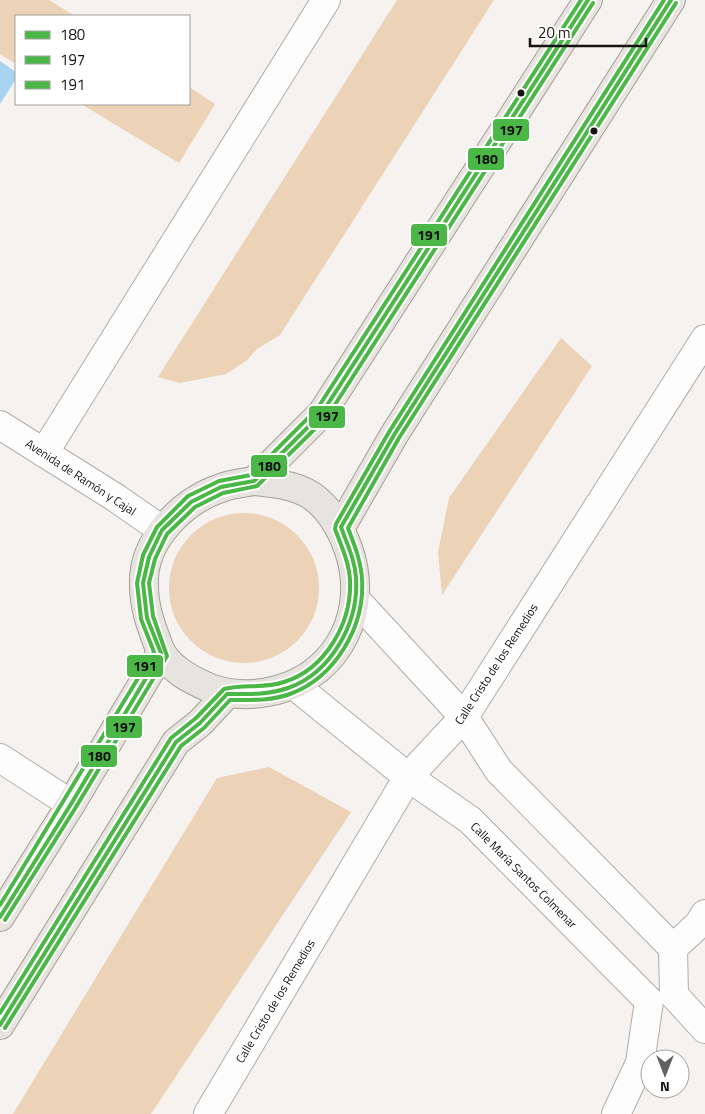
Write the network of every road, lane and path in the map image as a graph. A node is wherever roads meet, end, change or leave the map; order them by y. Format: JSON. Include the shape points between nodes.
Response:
{"nodes":[{"id":1,"x":326,"y":0,"type":"edge"},
{"id":2,"x":588,"y":0,"type":"edge"},
{"id":3,"x":671,"y":0,"type":"edge"},
{"id":4,"x":705,"y":339,"type":"edge"},
{"id":5,"x":0,"y":425,"type":"edge"},
{"id":6,"x":44,"y":453,"type":"junction"},
{"id":7,"x":254,"y":481,"type":"junction"},
{"id":8,"x":341,"y":527,"type":"junction"},
{"id":9,"x":162,"y":530,"type":"junction"},
{"id":10,"x":356,"y":600,"type":"junction"},
{"id":11,"x":161,"y":652,"type":"junction"},
{"id":12,"x":294,"y":685,"type":"junction"},
{"id":13,"x":227,"y":694,"type":"junction"},
{"id":14,"x":464,"y":717,"type":"junction"},
{"id":15,"x":0,"y":758,"type":"edge"},
{"id":16,"x":408,"y":776,"type":"junction"},
{"id":17,"x":71,"y":804,"type":"junction"},
{"id":18,"x":705,"y":914,"type":"edge"},
{"id":19,"x":0,"y":917,"type":"edge"},
{"id":20,"x":673,"y":948,"type":"junction"},
{"id":21,"x":661,"y":998,"type":"junction"},
{"id":22,"x":0,"y":1024,"type":"edge"},
{"id":23,"x":705,"y":1029,"type":"edge"},
{"id":24,"x":208,"y":1114,"type":"edge"},
{"id":25,"x":616,"y":1114,"type":"edge"}],
"edges":[{"from":1,"to":6,"type":"street"},
{"from":2,"to":7,"type":"main road","via":[[322,413]]},
{"from":3,"to":8,"type":"main road","via":[[394,435]]},
{"from":4,"to":14,"type":"street","name":"Calle Cristo de los Remedios"},
{"from":5,"to":6,"type":"street","name":"Avenida de Ramón y Cajal"},
{"from":6,"to":9,"type":"street","name":"Avenida de Ramón y Cajal"},
{"from":7,"to":8,"type":"main road","via":[[286,485],[312,496]]},
{"from":7,"to":9,"type":"main road","via":[[221,487],[191,502]]},
{"from":8,"to":10,"type":"main road","via":[[353,561]]},
{"from":9,"to":11,"type":"main road","via":[[149,557],[143,583],[147,618]]},
{"from":10,"to":12,"type":"main road","via":[[347,631],[334,653],[317,671]]},
{"from":10,"to":14,"type":"street"},
{"from":11,"to":13,"type":"main road","via":[[188,679]]},
{"from":11,"to":17,"type":"main road"},
{"from":12,"to":13,"type":"main road","via":[[262,694]]},
{"from":12,"to":16,"type":"street","name":"Calle María Santos Colmenar"},
{"from":13,"to":22,"type":"main road","via":[[176,742]]},
{"from":14,"to":16,"type":"street","name":"Calle Cristo de los Remedios"},
{"from":14,"to":20,"type":"street","via":[[499,771]]},
{"from":15,"to":17,"type":"street"},
{"from":16,"to":21,"type":"street","name":"Calle María Santos Colmenar","via":[[470,820]]},
{"from":16,"to":24,"type":"street","name":"Calle Cristo de los Remedios"},
{"from":17,"to":19,"type":"main road"},
{"from":18,"to":20,"type":"street"},
{"from":20,"to":21,"type":"street"},
{"from":21,"to":23,"type":"street","name":"Calle María Santos Colmenar"},
{"from":21,"to":25,"type":"street","via":[[640,1063]]}]}
